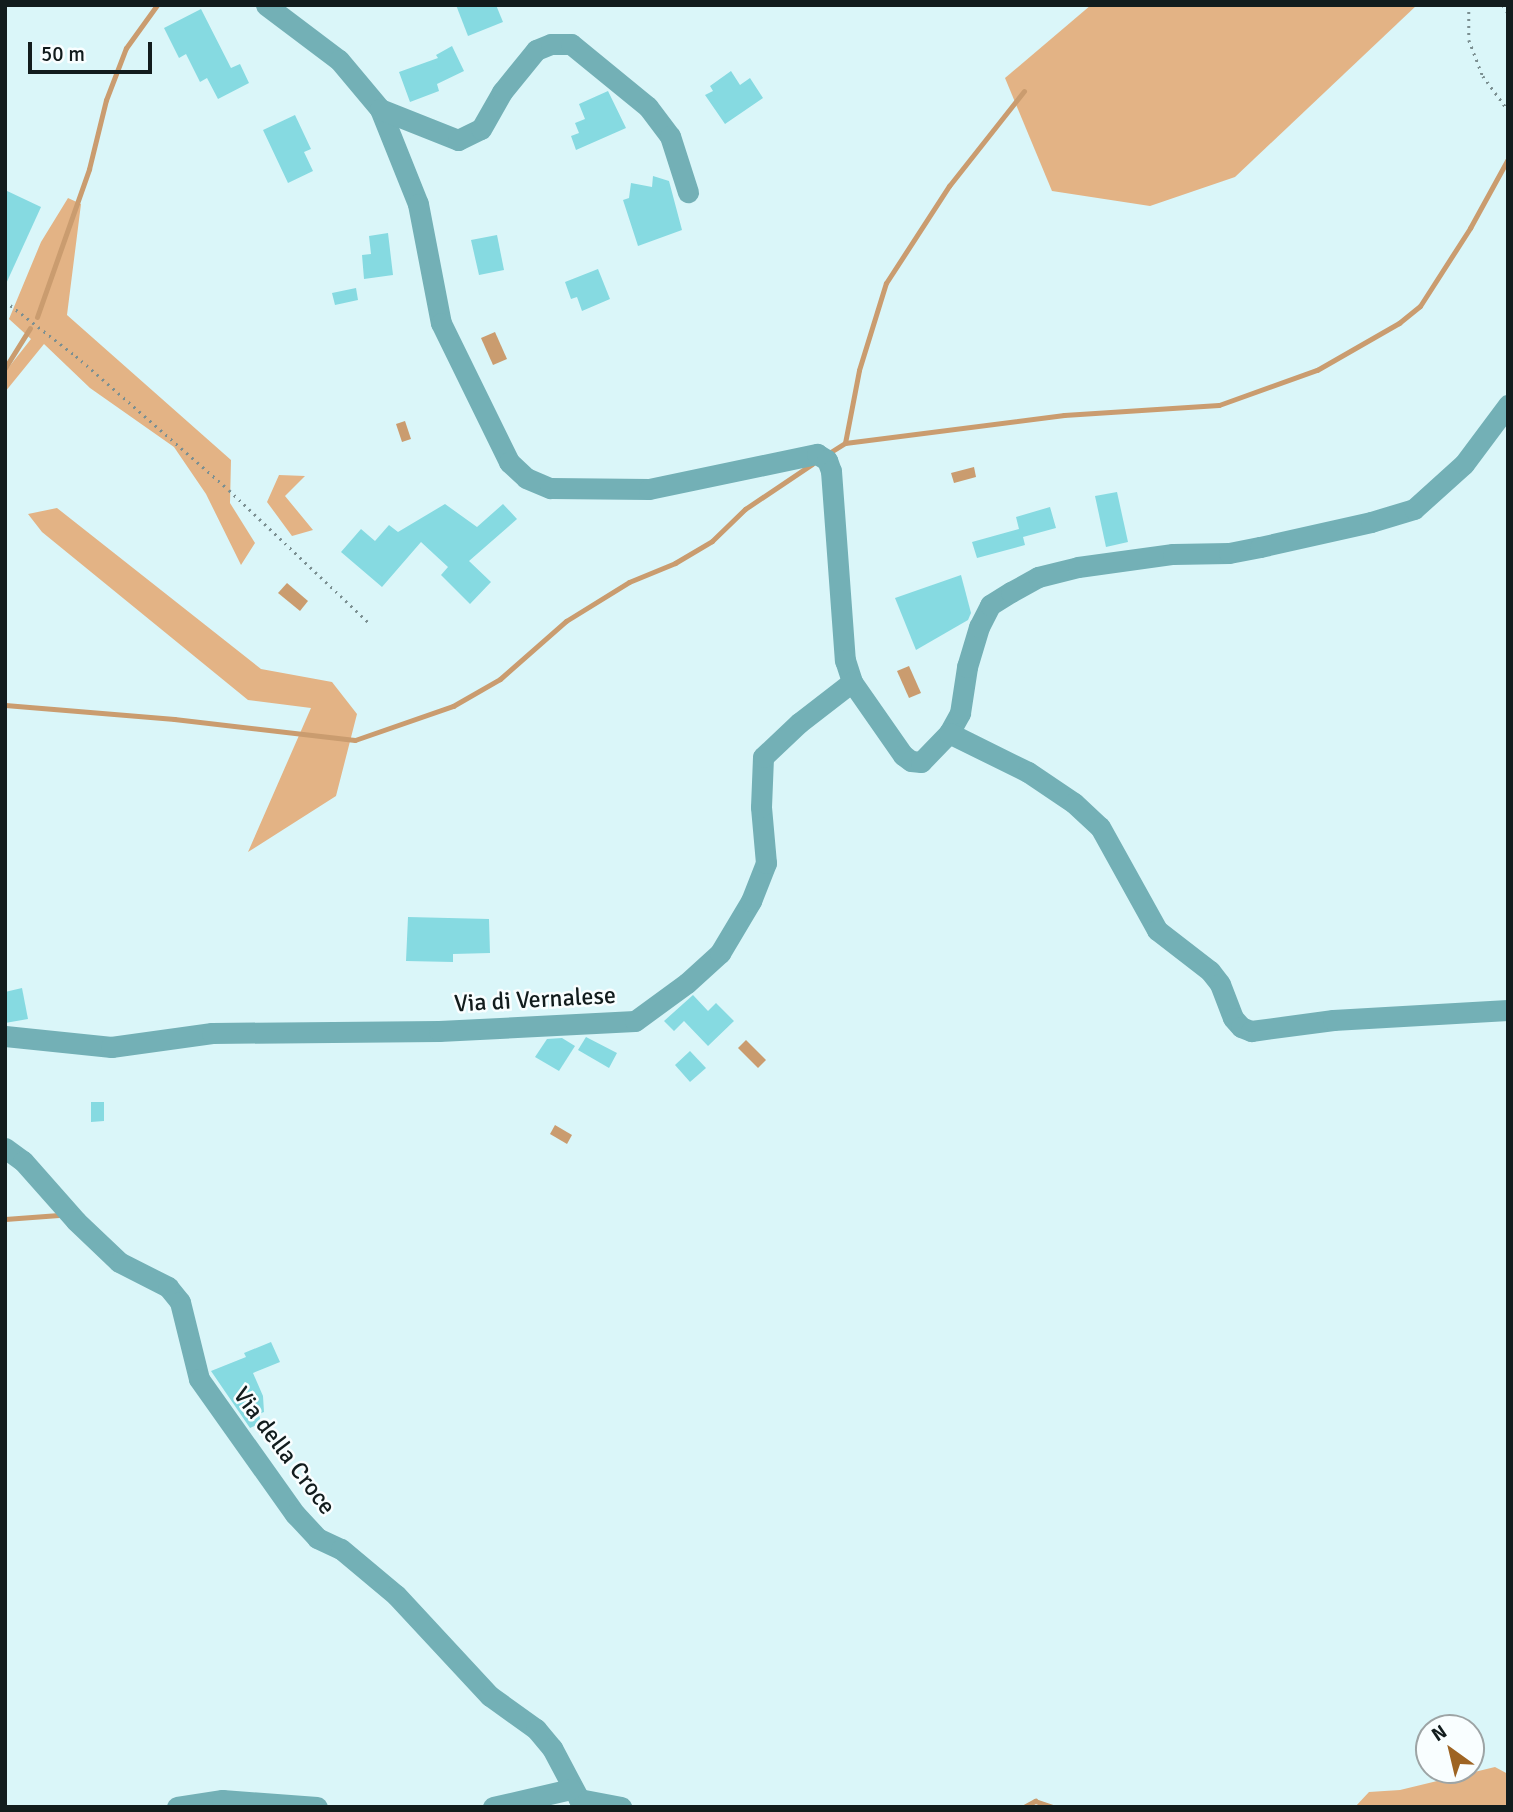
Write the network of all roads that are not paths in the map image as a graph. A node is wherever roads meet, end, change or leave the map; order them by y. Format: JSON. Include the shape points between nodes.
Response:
{"nodes":[{"id":1,"x":266,"y":5,"type":"edge"},
{"id":2,"x":380,"y":109,"type":"junction"},
{"id":3,"x":688,"y":192,"type":"dead end"},
{"id":4,"x":1508,"y":405,"type":"edge"},
{"id":5,"x":852,"y":682,"type":"junction"},
{"id":6,"x":949,"y":733,"type":"junction"},
{"id":7,"x":1508,"y":1010,"type":"edge"},
{"id":8,"x":5,"y":1036,"type":"edge"},
{"id":9,"x":5,"y":1148,"type":"edge"},
{"id":10,"x":571,"y":1789,"type":"junction"},
{"id":11,"x":177,"y":1807,"type":"edge"},
{"id":12,"x":317,"y":1807,"type":"edge"},
{"id":13,"x":493,"y":1807,"type":"edge"},
{"id":14,"x":621,"y":1807,"type":"edge"}],
"edges":[{"from":1,"to":2,"type":"street","via":[[339,60]]},
{"from":2,"to":3,"type":"street","via":[[458,140],[481,130],[502,92],[536,50],[571,44],[648,107],[670,136]]},
{"from":2,"to":5,"type":"street","via":[[418,204],[441,323],[509,462],[526,478],[550,488],[599,490],[649,489],[817,454],[827,460],[845,660]]},
{"from":4,"to":6,"type":"street","via":[[1464,464],[1414,509],[1229,553],[1173,554],[1078,567],[1038,577],[1011,592],[990,605],[979,626],[960,713]]},
{"from":5,"to":6,"type":"street","via":[[911,761],[921,762]]},
{"from":5,"to":8,"type":"street","name":"Via di Vernalese","via":[[763,757],[766,863],[751,901],[720,953],[635,1021],[439,1031],[212,1033],[111,1047]]},
{"from":6,"to":7,"type":"street","via":[[1028,772],[1100,827],[1157,930],[1210,971],[1241,1027],[1251,1031],[1333,1020]]},
{"from":9,"to":10,"type":"street","name":"Via della Croce","via":[[23,1161],[119,1262],[168,1287],[180,1302],[199,1379],[295,1514],[317,1538],[341,1549],[396,1595],[491,1696],[536,1728],[552,1748]]},
{"from":10,"to":13,"type":"street"},
{"from":10,"to":14,"type":"street","via":[[579,1799]]},
{"from":11,"to":12,"type":"street","via":[[222,1800]]}]}
